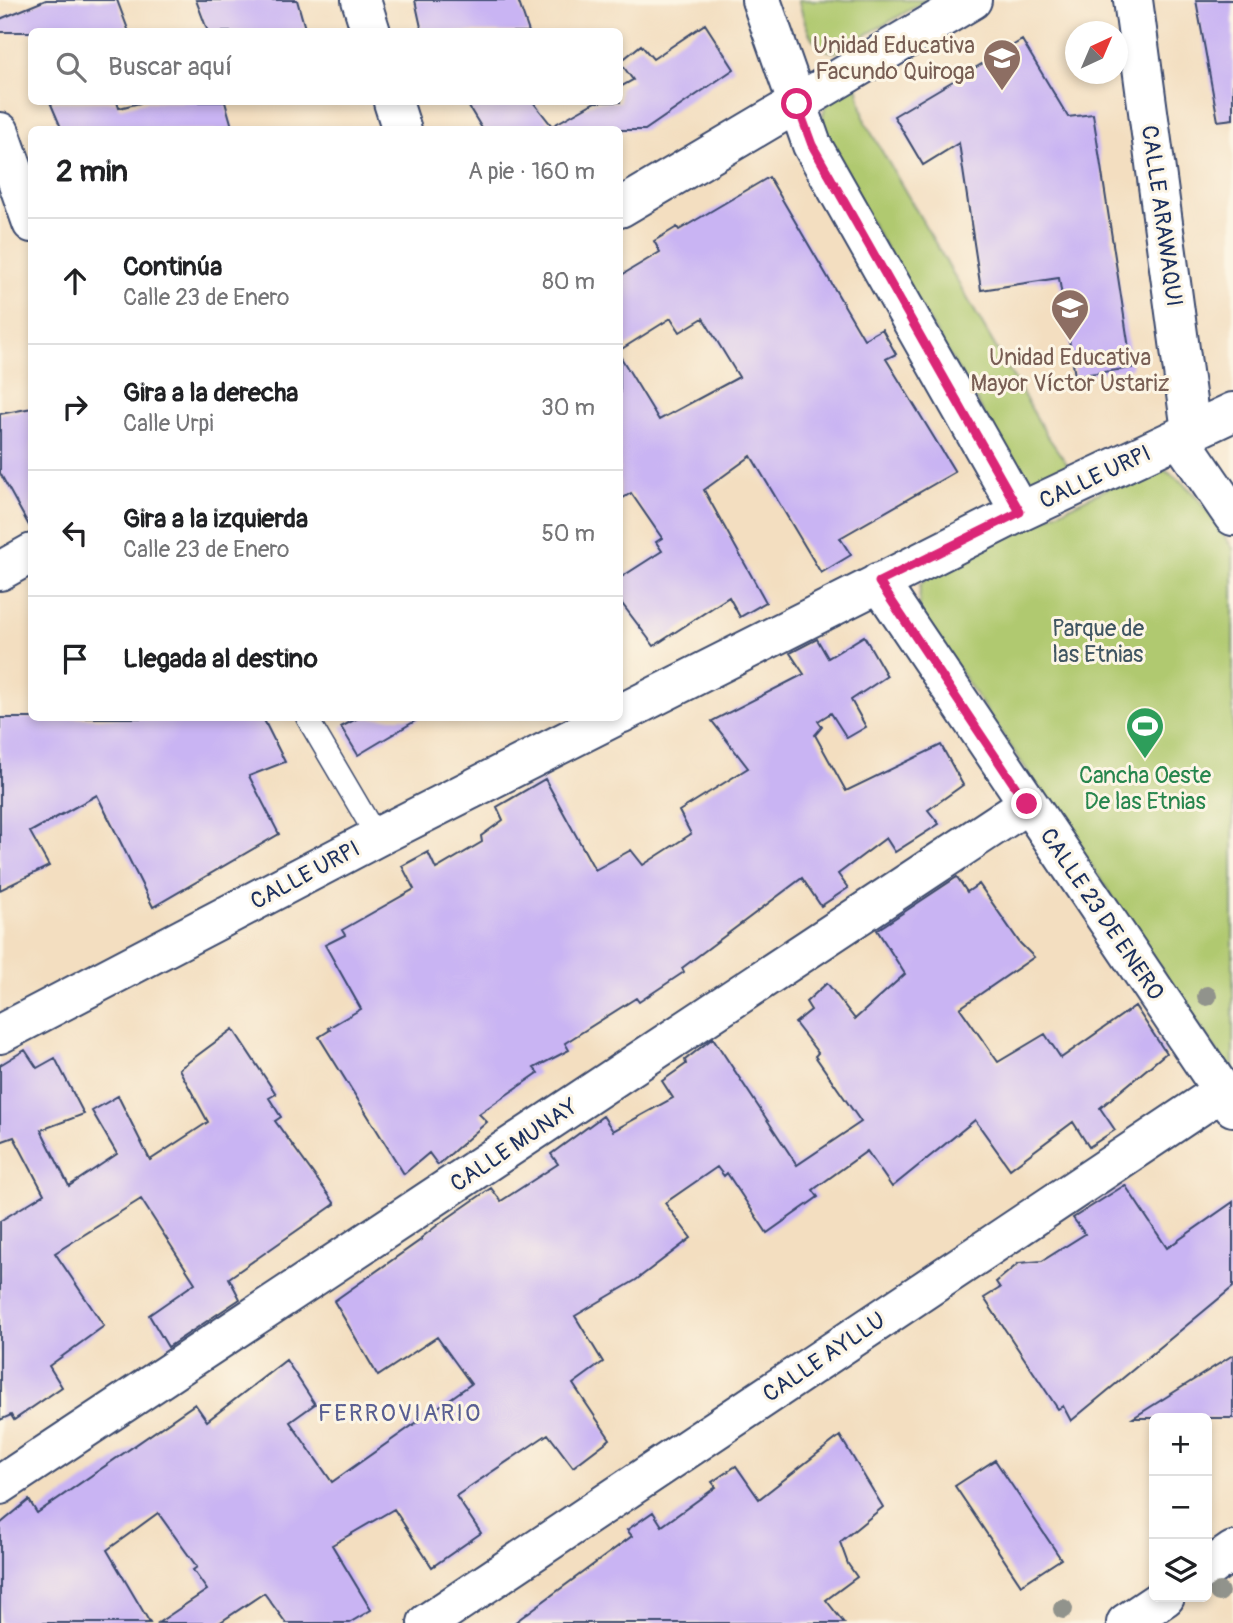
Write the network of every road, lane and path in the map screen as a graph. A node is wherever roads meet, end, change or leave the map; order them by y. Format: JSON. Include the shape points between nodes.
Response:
{"nodes":[{"id":1,"x":361,"y":0,"type":"edge"},
{"id":2,"x":761,"y":0,"type":"edge"},
{"id":3,"x":972,"y":0,"type":"edge"},
{"id":4,"x":1133,"y":0,"type":"edge"},
{"id":5,"x":370,"y":28,"type":"edge"},
{"id":6,"x":797,"y":104,"type":"junction"},
{"id":7,"x":394,"y":105,"type":"edge"},
{"id":8,"x":401,"y":126,"type":"edge"},
{"id":9,"x":0,"y":132,"type":"edge"},
{"id":10,"x":623,"y":206,"type":"edge"},
{"id":11,"x":28,"y":212,"type":"edge"},
{"id":12,"x":1233,"y":412,"type":"edge"},
{"id":13,"x":1185,"y":434,"type":"junction"},
{"id":14,"x":1020,"y":512,"type":"junction"},
{"id":15,"x":1233,"y":516,"type":"edge"},
{"id":16,"x":28,"y":555,"type":"edge"},
{"id":17,"x":0,"y":571,"type":"edge"},
{"id":18,"x":879,"y":582,"type":"junction"},
{"id":19,"x":623,"y":712,"type":"edge"},
{"id":20,"x":309,"y":721,"type":"edge"},
{"id":21,"x":606,"y":721,"type":"edge"},
{"id":22,"x":1027,"y":804,"type":"junction"},
{"id":23,"x":377,"y":837,"type":"junction"},
{"id":24,"x":0,"y":1034,"type":"edge"},
{"id":25,"x":1227,"y":1099,"type":"edge"},
{"id":26,"x":0,"y":1485,"type":"edge"},
{"id":27,"x":1233,"y":1551,"type":"edge"},
{"id":28,"x":1212,"y":1566,"type":"edge"},
{"id":29,"x":1158,"y":1602,"type":"edge"},
{"id":30,"x":427,"y":1623,"type":"edge"},
{"id":31,"x":1126,"y":1623,"type":"edge"}],
"edges":[{"from":1,"to":5,"type":"street"},
{"from":2,"to":6,"type":"street"},
{"from":3,"to":6,"type":"street"},
{"from":4,"to":13,"type":"street","name":"CALLE ARAWAQUI"},
{"from":6,"to":10,"type":"street"},
{"from":6,"to":14,"type":"street","via":[[812,145]]},
{"from":7,"to":8,"type":"street"},
{"from":9,"to":11,"type":"street"},
{"from":12,"to":13,"type":"street","name":"CALLE URPI"},
{"from":13,"to":14,"type":"street","name":"CALLE URPI"},
{"from":13,"to":15,"type":"street","name":"CALLE ARAWAQUI"},
{"from":14,"to":18,"type":"street","name":"CALLE URPI"},
{"from":16,"to":17,"type":"street"},
{"from":18,"to":19,"type":"street","name":"CALLE URPI"},
{"from":18,"to":22,"type":"street","name":"CALLE 23 DE ENERO"},
{"from":20,"to":23,"type":"lane"},
{"from":21,"to":23,"type":"street","name":"CALLE URPI"},
{"from":22,"to":25,"type":"street","name":"CALLE 23 DE ENERO"},
{"from":22,"to":26,"type":"street","name":"CALLE MUNAY"},
{"from":23,"to":24,"type":"street","name":"CALLE URPI"},
{"from":25,"to":30,"type":"street","name":"CALLE AYLLU"},
{"from":27,"to":28,"type":"street"},
{"from":29,"to":31,"type":"street"}]}
